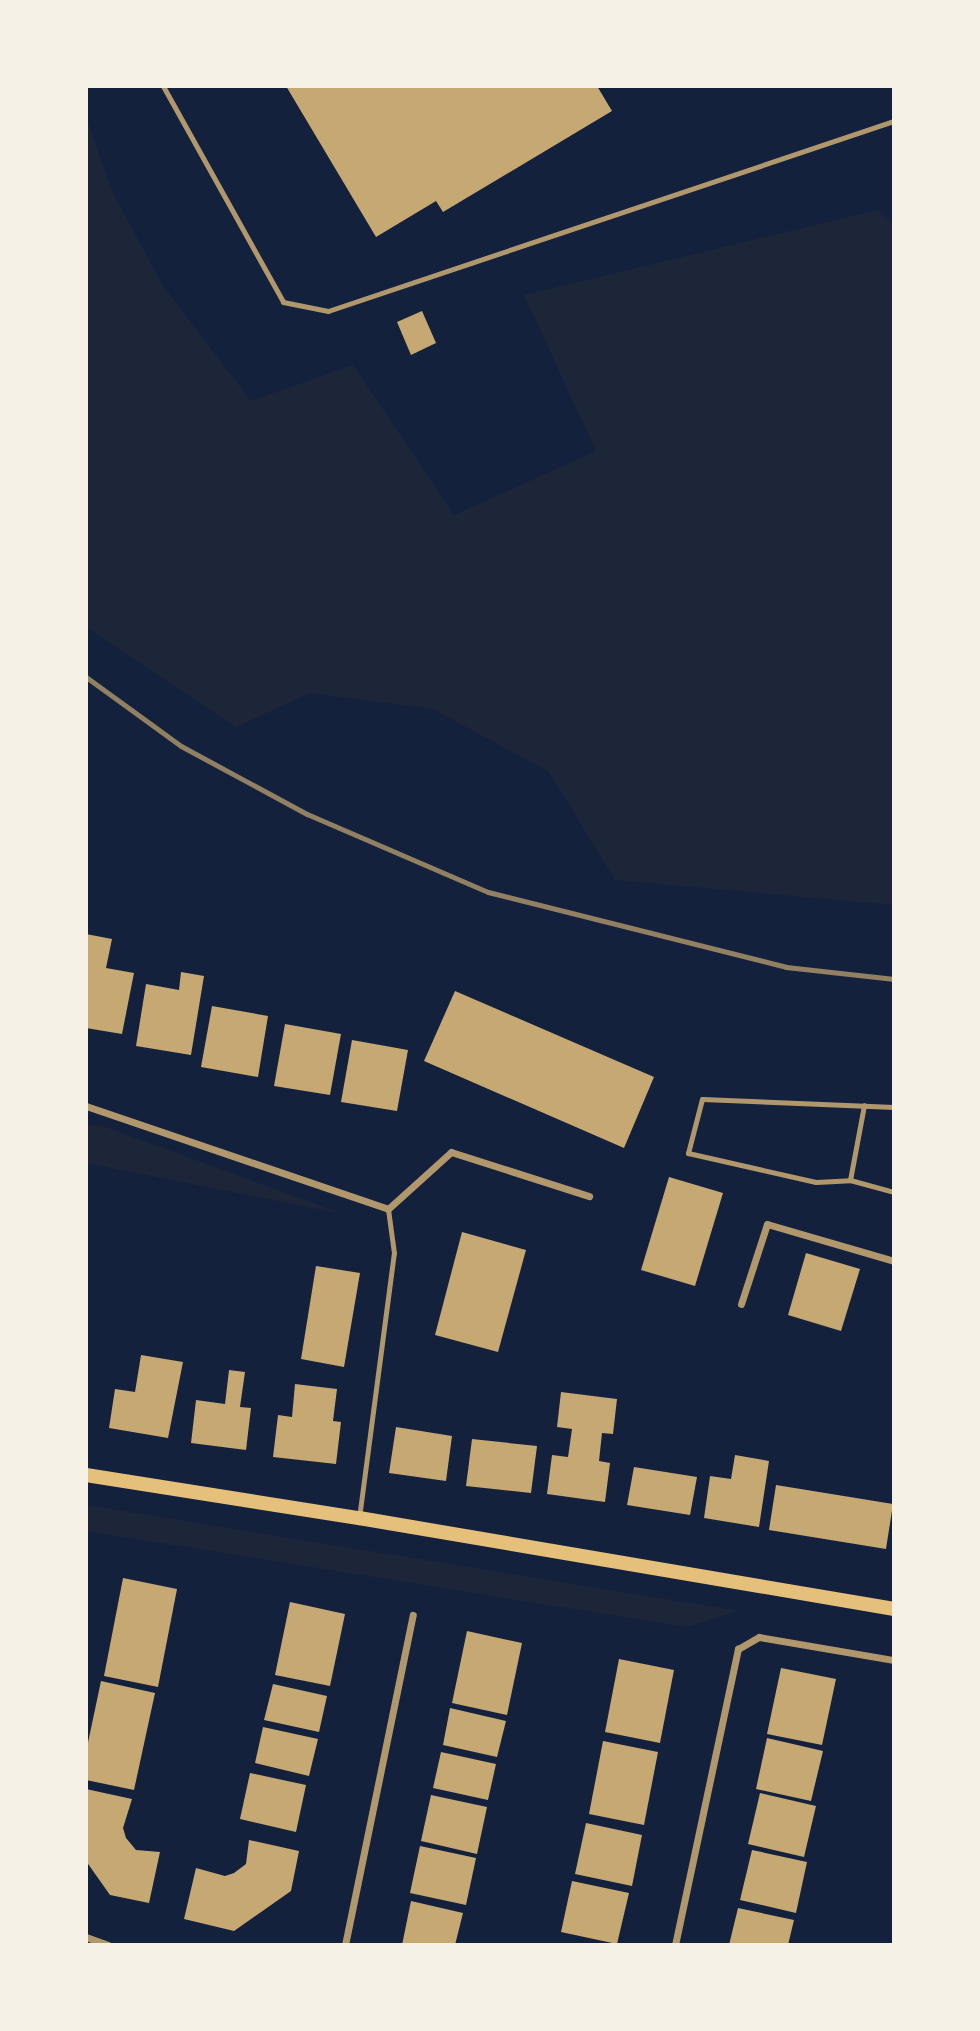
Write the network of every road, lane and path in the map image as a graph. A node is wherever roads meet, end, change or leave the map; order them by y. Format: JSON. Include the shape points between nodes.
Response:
{"nodes":[{"id":1,"x":163,"y":86,"type":"edge"},
{"id":2,"x":894,"y":121,"type":"edge"},
{"id":3,"x":864,"y":1105,"type":"junction"},
{"id":4,"x":86,"y":1106,"type":"edge"},
{"id":5,"x":894,"y":1107,"type":"edge"},
{"id":6,"x":850,"y":1180,"type":"junction"},
{"id":7,"x":894,"y":1192,"type":"edge"},
{"id":8,"x":589,"y":1196,"type":"dead end"},
{"id":9,"x":388,"y":1209,"type":"junction"},
{"id":10,"x":894,"y":1261,"type":"edge"},
{"id":11,"x":741,"y":1304,"type":"dead end"},
{"id":12,"x":86,"y":1475,"type":"edge"},
{"id":13,"x":359,"y":1518,"type":"junction"},
{"id":14,"x":894,"y":1609,"type":"edge"},
{"id":15,"x":413,"y":1615,"type":"dead end"},
{"id":16,"x":894,"y":1660,"type":"edge"},
{"id":17,"x":86,"y":1937,"type":"edge"},
{"id":18,"x":108,"y":1945,"type":"edge"},
{"id":19,"x":345,"y":1945,"type":"edge"},
{"id":20,"x":675,"y":1945,"type":"edge"}],
"edges":[{"from":1,"to":2,"type":"lane","via":[[283,302],[328,311]]},
{"from":3,"to":5,"type":"lane"},
{"from":3,"to":6,"type":"lane"},
{"from":3,"to":6,"type":"lane","via":[[702,1099],[688,1153],[816,1182]]},
{"from":4,"to":9,"type":"street"},
{"from":6,"to":7,"type":"lane"},
{"from":8,"to":9,"type":"street","via":[[451,1152]]},
{"from":9,"to":13,"type":"lane","via":[[394,1253]]},
{"from":10,"to":11,"type":"street","via":[[767,1224]]},
{"from":12,"to":13,"type":"main road"},
{"from":13,"to":14,"type":"main road"},
{"from":15,"to":19,"type":"street"},
{"from":16,"to":20,"type":"street","via":[[759,1637],[738,1649]]},
{"from":17,"to":18,"type":"street"}]}
